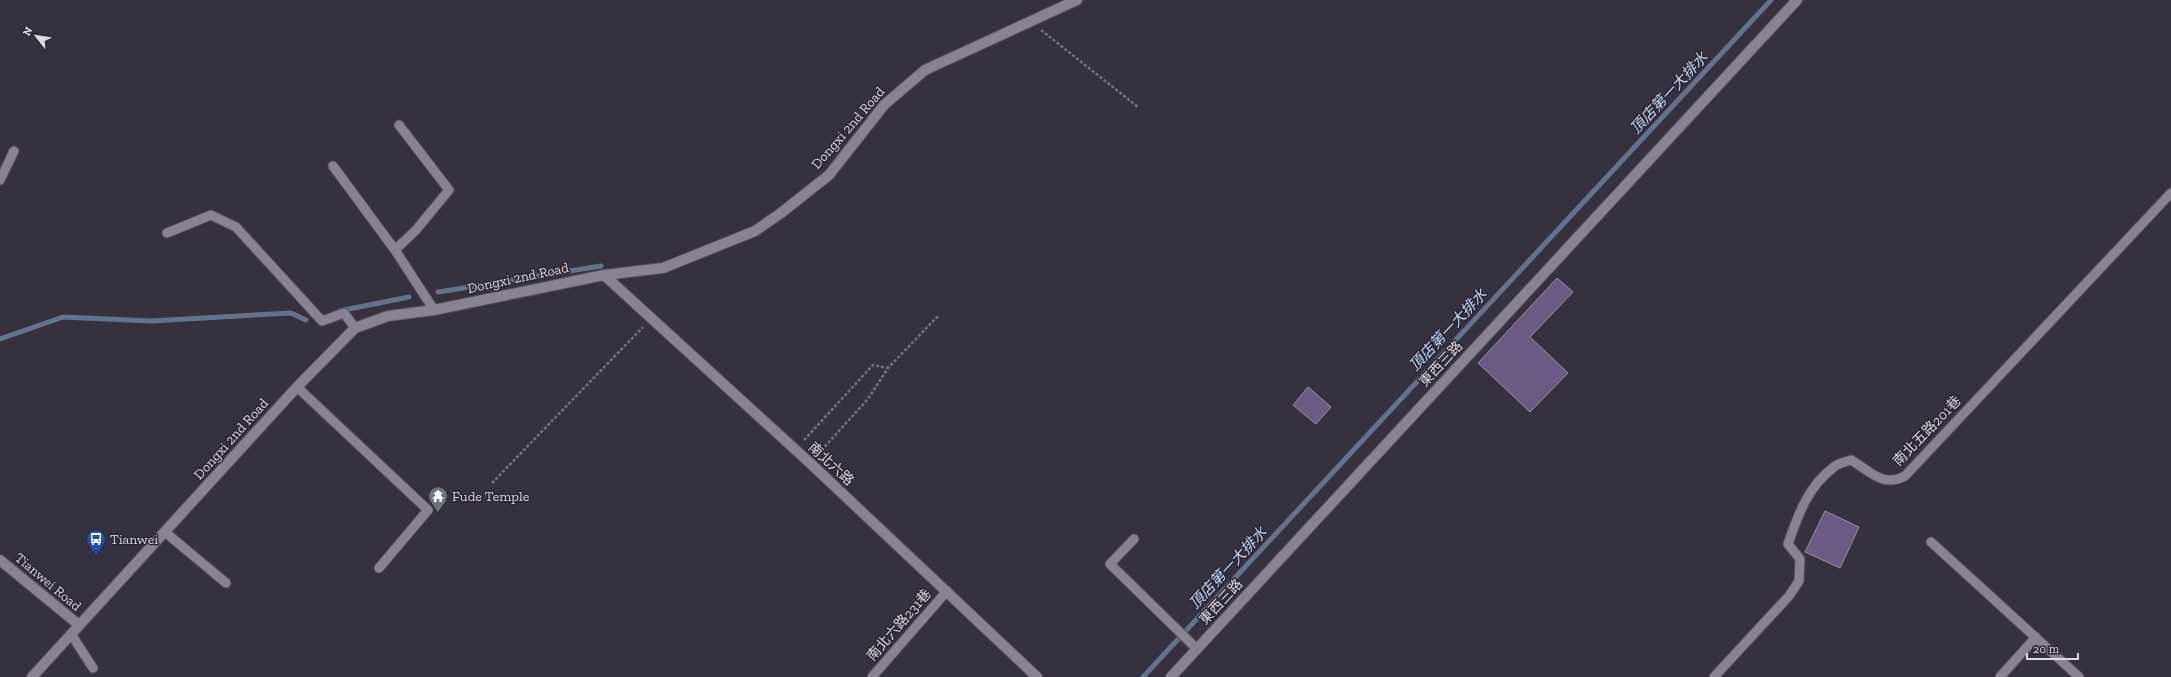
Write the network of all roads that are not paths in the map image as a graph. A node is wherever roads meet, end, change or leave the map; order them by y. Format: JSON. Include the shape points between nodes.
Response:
{"nodes":[{"id":1,"x":1077,"y":0,"type":"edge"},
{"id":2,"x":1797,"y":0,"type":"edge"},
{"id":3,"x":398,"y":125,"type":"dead end"},
{"id":4,"x":14,"y":151,"type":"dead end"},
{"id":5,"x":333,"y":166,"type":"dead end"},
{"id":6,"x":0,"y":180,"type":"edge"},
{"id":7,"x":2171,"y":193,"type":"edge"},
{"id":8,"x":167,"y":233,"type":"dead end"},
{"id":9,"x":395,"y":250,"type":"junction"},
{"id":10,"x":604,"y":275,"type":"junction"},
{"id":11,"x":434,"y":310,"type":"junction"},
{"id":12,"x":355,"y":328,"type":"junction"},
{"id":13,"x":297,"y":386,"type":"junction"},
{"id":14,"x":165,"y":532,"type":"junction"},
{"id":15,"x":1134,"y":539,"type":"dead end"},
{"id":16,"x":1931,"y":542,"type":"dead end"},
{"id":17,"x":0,"y":560,"type":"edge"},
{"id":18,"x":379,"y":568,"type":"dead end"},
{"id":19,"x":226,"y":583,"type":"dead end"},
{"id":20,"x":948,"y":591,"type":"junction"},
{"id":21,"x":79,"y":625,"type":"junction"},
{"id":22,"x":71,"y":634,"type":"junction"},
{"id":23,"x":2036,"y":637,"type":"junction"},
{"id":24,"x":1197,"y":650,"type":"junction"},
{"id":25,"x":93,"y":668,"type":"dead end"},
{"id":26,"x":32,"y":677,"type":"edge"},
{"id":27,"x":872,"y":677,"type":"edge"},
{"id":28,"x":1037,"y":677,"type":"edge"},
{"id":29,"x":1171,"y":677,"type":"edge"},
{"id":30,"x":1714,"y":677,"type":"edge"},
{"id":31,"x":2000,"y":677,"type":"edge"},
{"id":32,"x":2079,"y":677,"type":"edge"}],
"edges":[{"from":1,"to":10,"type":"street","name":"Dongxi 2nd Road","via":[[925,70],[884,105],[829,175],[755,231],[662,268]]},
{"from":2,"to":24,"type":"street","name":"東西三路"},
{"from":3,"to":9,"type":"lane","via":[[449,190],[416,230]]},
{"from":4,"to":6,"type":"lane"},
{"from":5,"to":9,"type":"lane"},
{"from":7,"to":30,"type":"lane","name":"南北五路201巷","via":[[1906,476],[1896,481],[1880,480],[1851,460],[1834,466],[1818,483],[1800,509],[1788,544],[1800,559],[1799,581],[1789,596]]},
{"from":8,"to":12,"type":"lane","via":[[211,215],[236,227],[322,321],[344,313]]},
{"from":9,"to":11,"type":"lane"},
{"from":10,"to":11,"type":"street","name":"Dongxi 2nd Road"},
{"from":10,"to":20,"type":"street","name":"南北六路"},
{"from":11,"to":12,"type":"street","name":"Dongxi 2nd Road","via":[[388,316]]},
{"from":12,"to":13,"type":"street","name":"Dongxi 2nd Road"},
{"from":13,"to":14,"type":"street","name":"Dongxi 2nd Road"},
{"from":13,"to":18,"type":"lane","via":[[428,510]]},
{"from":14,"to":19,"type":"lane"},
{"from":14,"to":21,"type":"street","name":"Dongxi 2nd Road"},
{"from":15,"to":24,"type":"lane","via":[[1110,564]]},
{"from":16,"to":23,"type":"lane"},
{"from":17,"to":21,"type":"street","name":"Tianwei Road"},
{"from":20,"to":27,"type":"lane","name":"南北六路231巷"},
{"from":20,"to":28,"type":"street","name":"南北六路"},
{"from":21,"to":22,"type":"street","name":"Dongxi 2nd Road"},
{"from":22,"to":25,"type":"lane"},
{"from":22,"to":26,"type":"street","name":"Dongxi 2nd Road"},
{"from":23,"to":31,"type":"lane"},
{"from":23,"to":32,"type":"lane"},
{"from":24,"to":29,"type":"street","name":"東西三路"}]}
